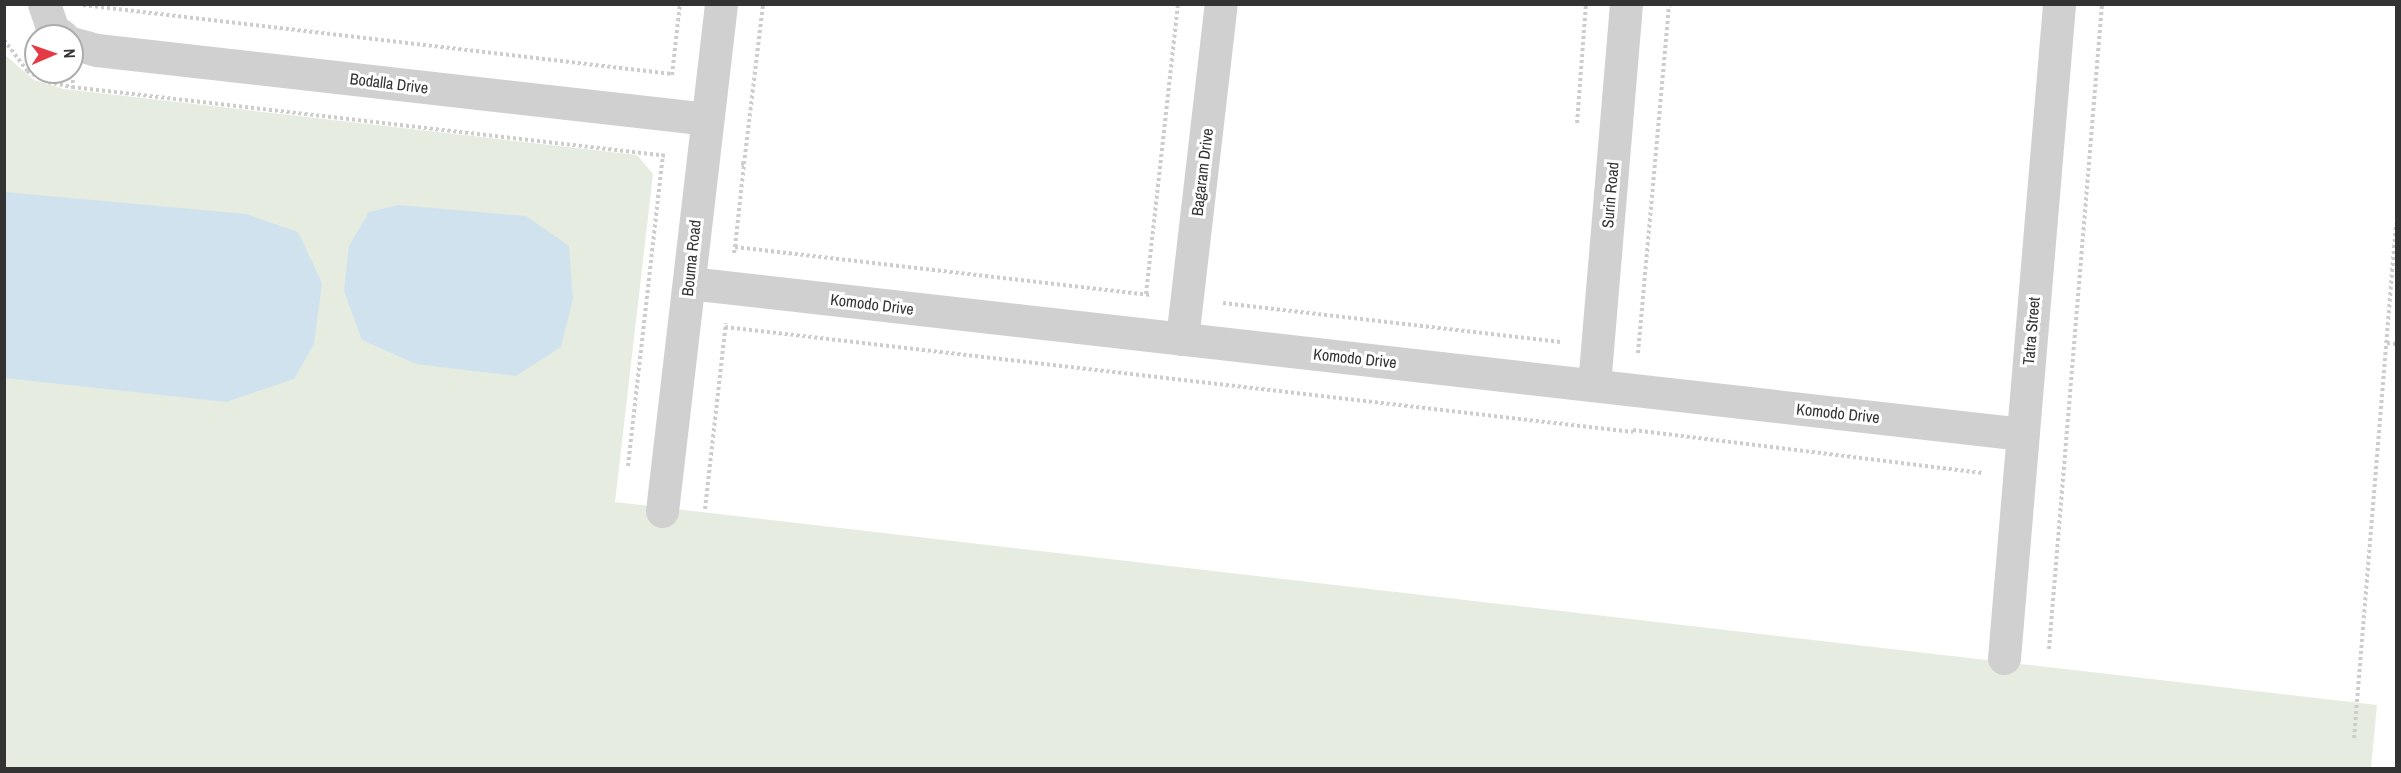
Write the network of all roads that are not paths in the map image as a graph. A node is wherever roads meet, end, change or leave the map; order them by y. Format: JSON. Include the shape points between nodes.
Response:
{"nodes":[{"id":1,"x":44,"y":4,"type":"edge"},
{"id":2,"x":721,"y":4,"type":"edge"},
{"id":3,"x":1221,"y":4,"type":"edge"},
{"id":4,"x":1626,"y":4,"type":"edge"},
{"id":5,"x":2058,"y":4,"type":"edge"},
{"id":6,"x":51,"y":24,"type":"edge"},
{"id":7,"x":84,"y":44,"type":"edge"},
{"id":8,"x":707,"y":119,"type":"junction"},
{"id":9,"x":688,"y":283,"type":"junction"},
{"id":10,"x":1182,"y":339,"type":"junction"},
{"id":11,"x":1594,"y":385,"type":"junction"},
{"id":12,"x":2022,"y":434,"type":"junction"},
{"id":13,"x":662,"y":511,"type":"dead end"},
{"id":14,"x":2004,"y":658,"type":"dead end"}],
"edges":[{"from":1,"to":6,"type":"street"},
{"from":2,"to":8,"type":"street","name":"Bouma Road"},
{"from":3,"to":10,"type":"street","name":"Bagaram Drive"},
{"from":4,"to":11,"type":"street","name":"Surin Road"},
{"from":5,"to":12,"type":"street","name":"Tatra Street"},
{"from":7,"to":8,"type":"street","name":"Bodalla Drive"},
{"from":8,"to":9,"type":"street","name":"Bouma Road"},
{"from":9,"to":10,"type":"street","name":"Komodo Drive"},
{"from":9,"to":13,"type":"street","name":"Bouma Road"},
{"from":10,"to":11,"type":"street","name":"Komodo Drive"},
{"from":11,"to":12,"type":"street","name":"Komodo Drive"},
{"from":12,"to":14,"type":"street","name":"Tatra Street"}]}
